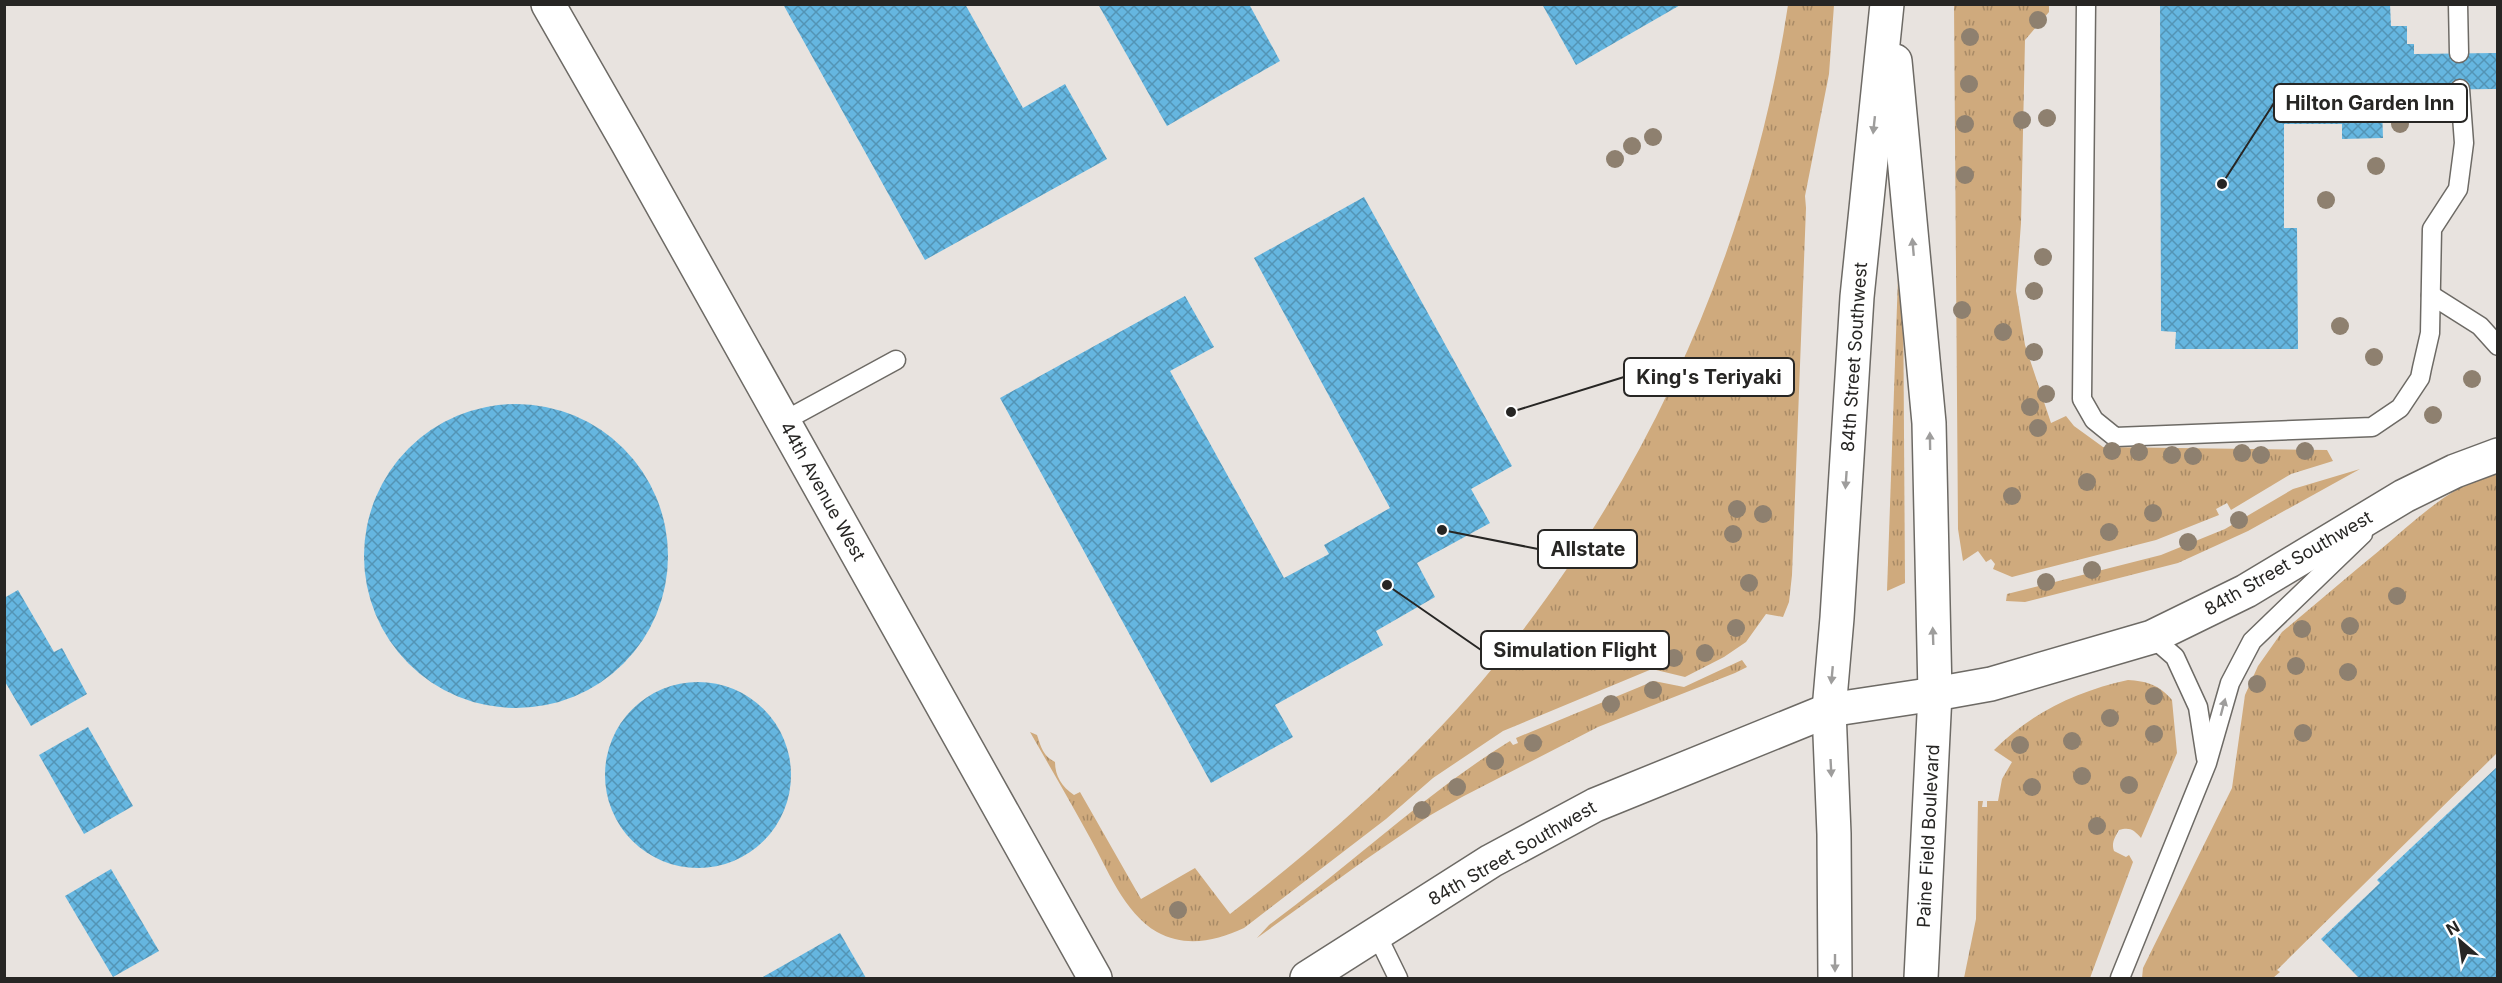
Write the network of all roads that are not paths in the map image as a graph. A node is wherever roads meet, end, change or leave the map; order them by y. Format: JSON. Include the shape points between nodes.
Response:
{"nodes":[{"id":1,"x":1888,"y":4,"type":"edge"},
{"id":2,"x":2086,"y":4,"type":"edge"},
{"id":3,"x":2458,"y":4,"type":"edge"},
{"id":4,"x":549,"y":5,"type":"edge"},
{"id":5,"x":2459,"y":53,"type":"dead end"},
{"id":6,"x":2460,"y":89,"type":"dead end"},
{"id":7,"x":2431,"y":295,"type":"junction"},
{"id":8,"x":2498,"y":346,"type":"edge"},
{"id":9,"x":896,"y":360,"type":"dead end"},
{"id":10,"x":784,"y":421,"type":"junction"},
{"id":11,"x":2498,"y":455,"type":"edge"},
{"id":12,"x":2404,"y":496,"type":"junction"},
{"id":13,"x":2152,"y":637,"type":"junction"},
{"id":14,"x":1935,"y":694,"type":"junction"},
{"id":15,"x":1829,"y":710,"type":"junction"},
{"id":16,"x":2207,"y":763,"type":"junction"},
{"id":17,"x":1376,"y":933,"type":"junction"},
{"id":18,"x":1095,"y":978,"type":"edge"},
{"id":19,"x":1307,"y":978,"type":"edge"},
{"id":20,"x":1398,"y":978,"type":"edge"},
{"id":21,"x":1835,"y":978,"type":"edge"},
{"id":22,"x":1921,"y":978,"type":"edge"},
{"id":23,"x":2120,"y":978,"type":"edge"}],
"edges":[{"from":14,"to":1,"type":"main road","name":"84th Street Southwest","one_way":true,"via":[[1929,423]]},
{"from":1,"to":15,"type":"main road","name":"84th Street Southwest","one_way":true,"via":[[1857,297]]},
{"from":2,"to":7,"type":"lane","via":[[2082,399],[2094,420],[2115,436],[2372,427],[2400,408],[2420,378],[2430,333]]},
{"from":3,"to":5,"type":"lane"},
{"from":4,"to":10,"type":"main road","name":"44th Avenue West"},
{"from":6,"to":7,"type":"lane","via":[[2464,143],[2458,189],[2432,229]]},
{"from":7,"to":8,"type":"lane","via":[[2480,326]]},
{"from":9,"to":10,"type":"lane"},
{"from":10,"to":18,"type":"main road","name":"44th Avenue West"},
{"from":11,"to":12,"type":"main road","name":"84th Street Southwest"},
{"from":12,"to":13,"type":"main road","name":"84th Street Southwest","via":[[2246,591]]},
{"from":16,"to":12,"type":"lane","one_way":true,"via":[[2230,683],[2252,641]]},
{"from":13,"to":14,"type":"main road","name":"84th Street Southwest","via":[[1991,684]]},
{"from":13,"to":16,"type":"lane","via":[[2175,657],[2198,707]]},
{"from":14,"to":15,"type":"main road","name":"84th Street Southwest"},
{"from":14,"to":22,"type":"main road","name":"Paine Field Boulevard"},
{"from":15,"to":17,"type":"main road","name":"84th Street Southwest","via":[[1595,804],[1491,861]]},
{"from":15,"to":21,"type":"main road","one_way":true},
{"from":16,"to":23,"type":"lane"},
{"from":17,"to":19,"type":"main road","name":"84th Street Southwest"},
{"from":17,"to":20,"type":"lane"}]}
